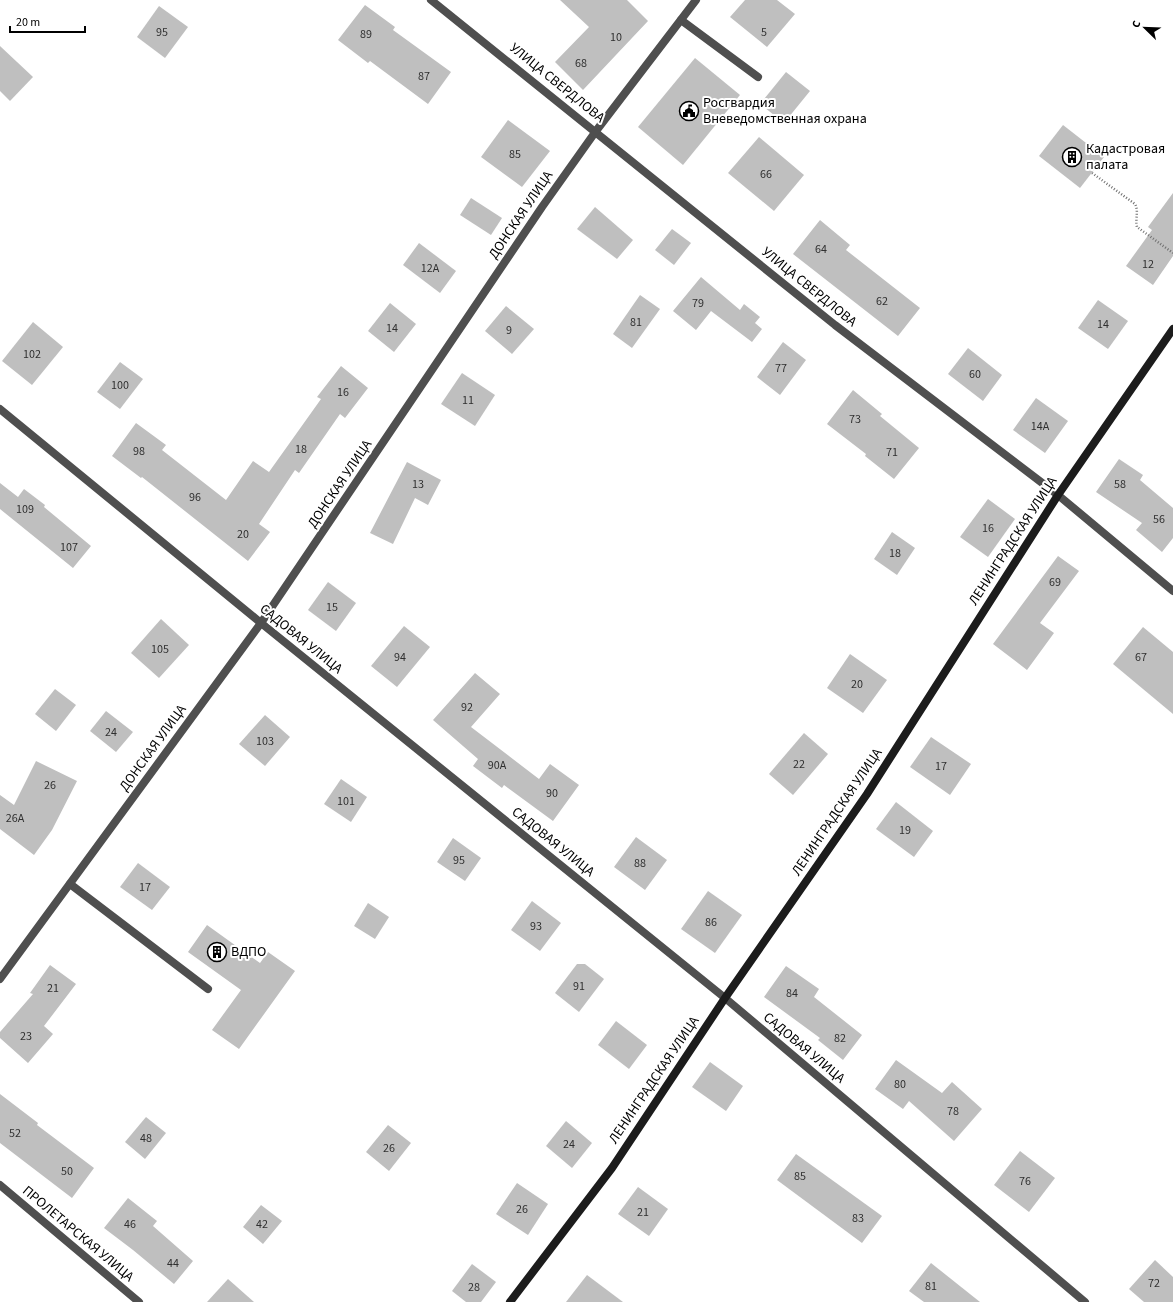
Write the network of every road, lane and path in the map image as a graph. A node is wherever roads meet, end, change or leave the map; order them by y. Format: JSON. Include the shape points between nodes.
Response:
{"nodes":[{"id":1,"x":431,"y":0,"type":"edge"},
{"id":2,"x":696,"y":0,"type":"edge"},
{"id":3,"x":681,"y":20,"type":"junction"},
{"id":4,"x":758,"y":77,"type":"dead end"},
{"id":5,"x":596,"y":131,"type":"junction"},
{"id":6,"x":1092,"y":173,"type":"dead end"},
{"id":7,"x":1173,"y":253,"type":"edge"},
{"id":8,"x":1173,"y":329,"type":"edge"},
{"id":9,"x":0,"y":409,"type":"edge"},
{"id":10,"x":1058,"y":495,"type":"junction"},
{"id":11,"x":1173,"y":591,"type":"edge"},
{"id":12,"x":261,"y":623,"type":"junction"},
{"id":13,"x":70,"y":884,"type":"junction"},
{"id":14,"x":0,"y":979,"type":"edge"},
{"id":15,"x":208,"y":988,"type":"dead end"},
{"id":16,"x":725,"y":998,"type":"junction"},
{"id":17,"x":0,"y":1185,"type":"edge"},
{"id":18,"x":139,"y":1302,"type":"edge"},
{"id":19,"x":510,"y":1302,"type":"edge"},
{"id":20,"x":1085,"y":1302,"type":"edge"}],
"edges":[{"from":1,"to":5,"type":"street","name":"УЛИЦА СВЕРДЛОВА"},
{"from":2,"to":3,"type":"street","name":"ДОНСКАЯ УЛИЦА"},
{"from":3,"to":4,"type":"street"},
{"from":3,"to":5,"type":"street","name":"ДОНСКАЯ УЛИЦА"},
{"from":5,"to":10,"type":"street","name":"УЛИЦА СВЕРДЛОВА","via":[[835,325]]},
{"from":5,"to":12,"type":"street","name":"ДОНСКАЯ УЛИЦА"},
{"from":6,"to":7,"type":"path","via":[[1136,204],[1136,227]]},
{"from":8,"to":10,"type":"street","name":"ЛЕНИНГРАДСКАЯ УЛИЦА"},
{"from":9,"to":12,"type":"street","name":"САДОВАЯ УЛИЦА"},
{"from":10,"to":11,"type":"street","name":"УЛИЦА СВЕРДЛОВА"},
{"from":10,"to":16,"type":"street","name":"ЛЕНИНГРАДСКАЯ УЛИЦА","via":[[866,794]]},
{"from":12,"to":13,"type":"street","name":"ДОНСКАЯ УЛИЦА"},
{"from":12,"to":16,"type":"street","name":"САДОВАЯ УЛИЦА"},
{"from":13,"to":14,"type":"street","name":"ДОНСКАЯ УЛИЦА"},
{"from":13,"to":15,"type":"street"},
{"from":16,"to":19,"type":"street","name":"ЛЕНИНГРАДСКАЯ УЛИЦА","via":[[612,1168]]},
{"from":16,"to":20,"type":"street","name":"САДОВАЯ УЛИЦА"},
{"from":17,"to":18,"type":"street","name":"ПРОЛЕТАРСКАЯ УЛИЦА"}]}
